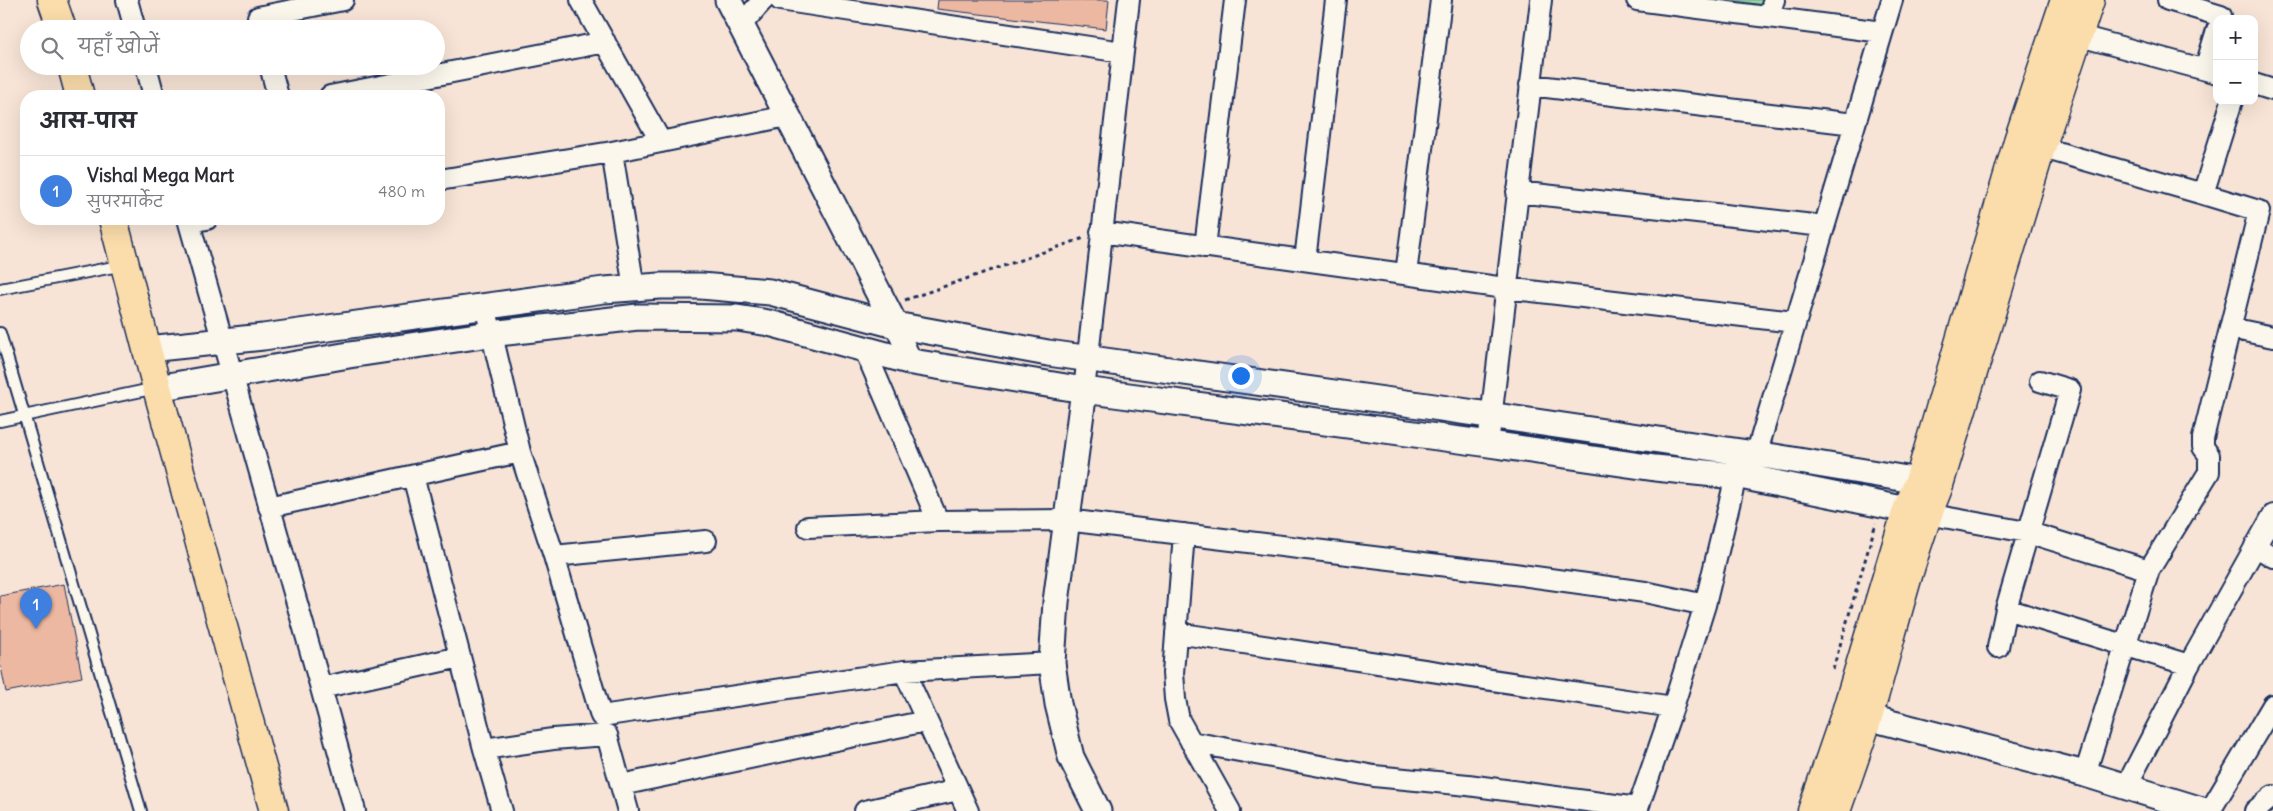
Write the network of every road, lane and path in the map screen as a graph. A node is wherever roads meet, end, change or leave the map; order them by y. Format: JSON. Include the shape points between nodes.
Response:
{"nodes":[{"id":1,"x":52,"y":0,"type":"edge"},
{"id":2,"x":127,"y":0,"type":"edge"},
{"id":3,"x":343,"y":0,"type":"edge"},
{"id":4,"x":581,"y":0,"type":"edge"},
{"id":5,"x":728,"y":0,"type":"edge"},
{"id":6,"x":764,"y":0,"type":"edge"},
{"id":7,"x":780,"y":0,"type":"edge"},
{"id":8,"x":1129,"y":0,"type":"edge"},
{"id":9,"x":1235,"y":0,"type":"edge"},
{"id":10,"x":1336,"y":0,"type":"edge"},
{"id":11,"x":1441,"y":0,"type":"edge"},
{"id":12,"x":1540,"y":0,"type":"edge"},
{"id":13,"x":1637,"y":0,"type":"edge"},
{"id":14,"x":1892,"y":0,"type":"edge"},
{"id":15,"x":2065,"y":0,"type":"edge"},
{"id":16,"x":2090,"y":0,"type":"edge"},
{"id":17,"x":2168,"y":0,"type":"edge"},
{"id":18,"x":1771,"y":8,"type":"edge"},
{"id":19,"x":257,"y":15,"type":"edge"},
{"id":20,"x":2218,"y":15,"type":"edge"},
{"id":21,"x":59,"y":20,"type":"edge"},
{"id":22,"x":133,"y":20,"type":"edge"},
{"id":23,"x":741,"y":25,"type":"junction"},
{"id":24,"x":1882,"y":32,"type":"junction"},
{"id":25,"x":2067,"y":32,"type":"junction"},
{"id":26,"x":605,"y":42,"type":"junction"},
{"id":27,"x":1122,"y":52,"type":"junction"},
{"id":28,"x":2211,"y":71,"type":"edge"},
{"id":29,"x":445,"y":73,"type":"edge"},
{"id":30,"x":74,"y":75,"type":"edge"},
{"id":31,"x":148,"y":75,"type":"edge"},
{"id":32,"x":272,"y":75,"type":"edge"},
{"id":33,"x":437,"y":75,"type":"edge"},
{"id":34,"x":1530,"y":85,"type":"junction"},
{"id":35,"x":2258,"y":85,"type":"edge"},
{"id":36,"x":78,"y":90,"type":"edge"},
{"id":37,"x":152,"y":90,"type":"edge"},
{"id":38,"x":276,"y":90,"type":"edge"},
{"id":39,"x":361,"y":90,"type":"edge"},
{"id":40,"x":2273,"y":90,"type":"edge"},
{"id":41,"x":2231,"y":105,"type":"edge"},
{"id":42,"x":787,"y":116,"type":"junction"},
{"id":43,"x":1854,"y":124,"type":"junction"},
{"id":44,"x":661,"y":142,"type":"junction"},
{"id":45,"x":2029,"y":144,"type":"junction"},
{"id":46,"x":612,"y":152,"type":"junction"},
{"id":47,"x":445,"y":179,"type":"edge"},
{"id":48,"x":1517,"y":192,"type":"junction"},
{"id":49,"x":2203,"y":194,"type":"junction"},
{"id":50,"x":2266,"y":213,"type":"edge"},
{"id":51,"x":115,"y":225,"type":"edge"},
{"id":52,"x":196,"y":225,"type":"edge"},
{"id":53,"x":1823,"y":226,"type":"junction"},
{"id":54,"x":1101,"y":232,"type":"junction"},
{"id":55,"x":1205,"y":247,"type":"junction"},
{"id":56,"x":1305,"y":260,"type":"junction"},
{"id":57,"x":125,"y":264,"type":"junction"},
{"id":58,"x":1406,"y":274,"type":"junction"},
{"id":59,"x":0,"y":288,"type":"edge"},
{"id":60,"x":634,"y":288,"type":"junction"},
{"id":61,"x":1505,"y":288,"type":"junction"},
{"id":62,"x":484,"y":306,"type":"junction"},
{"id":63,"x":890,"y":316,"type":"junction"},
{"id":64,"x":1794,"y":322,"type":"junction"},
{"id":65,"x":2230,"y":328,"type":"junction"},
{"id":66,"x":0,"y":333,"type":"edge"},
{"id":67,"x":490,"y":334,"type":"junction"},
{"id":68,"x":2273,"y":337,"type":"edge"},
{"id":69,"x":222,"y":342,"type":"junction"},
{"id":70,"x":864,"y":348,"type":"junction"},
{"id":71,"x":148,"y":349,"type":"junction"},
{"id":72,"x":1088,"y":359,"type":"junction"},
{"id":73,"x":912,"y":362,"type":"junction"},
{"id":74,"x":231,"y":374,"type":"junction"},
{"id":75,"x":2040,"y":381,"type":"dead end"},
{"id":76,"x":157,"y":388,"type":"junction"},
{"id":77,"x":1084,"y":390,"type":"junction"},
{"id":78,"x":25,"y":416,"type":"junction"},
{"id":79,"x":1491,"y":416,"type":"junction"},
{"id":80,"x":0,"y":421,"type":"edge"},
{"id":81,"x":1488,"y":444,"type":"junction"},
{"id":82,"x":520,"y":452,"type":"junction"},
{"id":83,"x":1756,"y":455,"type":"junction"},
{"id":84,"x":413,"y":476,"type":"junction"},
{"id":85,"x":1736,"y":476,"type":"junction"},
{"id":86,"x":1928,"y":485,"type":"junction"},
{"id":87,"x":269,"y":507,"type":"junction"},
{"id":88,"x":1905,"y":510,"type":"junction"},
{"id":89,"x":2273,"y":515,"type":"edge"},
{"id":90,"x":1066,"y":520,"type":"junction"},
{"id":91,"x":938,"y":521,"type":"junction"},
{"id":92,"x":808,"y":527,"type":"dead end"},
{"id":93,"x":2027,"y":532,"type":"junction"},
{"id":94,"x":1184,"y":534,"type":"junction"},
{"id":95,"x":706,"y":541,"type":"dead end"},
{"id":96,"x":2254,"y":546,"type":"junction"},
{"id":97,"x":554,"y":556,"type":"junction"},
{"id":98,"x":2273,"y":557,"type":"edge"},
{"id":99,"x":2149,"y":570,"type":"junction"},
{"id":100,"x":1705,"y":605,"type":"junction"},
{"id":101,"x":2006,"y":609,"type":"junction"},
{"id":102,"x":1176,"y":633,"type":"junction"},
{"id":103,"x":2124,"y":644,"type":"junction"},
{"id":104,"x":1998,"y":647,"type":"dead end"},
{"id":105,"x":460,"y":657,"type":"junction"},
{"id":106,"x":1052,"y":663,"type":"junction"},
{"id":107,"x":2189,"y":665,"type":"junction"},
{"id":108,"x":1832,"y":669,"type":"dead end"},
{"id":109,"x":904,"y":671,"type":"junction"},
{"id":110,"x":321,"y":688,"type":"junction"},
{"id":111,"x":2273,"y":705,"type":"edge"},
{"id":112,"x":1673,"y":707,"type":"junction"},
{"id":113,"x":1857,"y":714,"type":"junction"},
{"id":114,"x":926,"y":721,"type":"junction"},
{"id":115,"x":604,"y":726,"type":"junction"},
{"id":116,"x":1191,"y":742,"type":"junction"},
{"id":117,"x":484,"y":749,"type":"junction"},
{"id":118,"x":2085,"y":774,"type":"junction"},
{"id":119,"x":621,"y":785,"type":"junction"},
{"id":120,"x":2126,"y":787,"type":"junction"},
{"id":121,"x":958,"y":790,"type":"junction"},
{"id":122,"x":2273,"y":796,"type":"edge"},
{"id":123,"x":1637,"y":810,"type":"edge"},
{"id":124,"x":141,"y":811,"type":"edge"},
{"id":125,"x":274,"y":811,"type":"edge"},
{"id":126,"x":355,"y":811,"type":"edge"},
{"id":127,"x":502,"y":811,"type":"edge"},
{"id":128,"x":628,"y":811,"type":"edge"},
{"id":129,"x":865,"y":811,"type":"edge"},
{"id":130,"x":968,"y":811,"type":"edge"},
{"id":131,"x":1098,"y":811,"type":"edge"},
{"id":132,"x":1230,"y":811,"type":"edge"},
{"id":133,"x":1812,"y":811,"type":"edge"},
{"id":134,"x":1836,"y":811,"type":"edge"},
{"id":135,"x":2205,"y":811,"type":"edge"},
{"id":136,"x":2210,"y":811,"type":"edge"},
{"id":137,"x":2255,"y":811,"type":"edge"}],
"edges":[{"from":1,"to":21,"type":"main road"},
{"from":2,"to":22,"type":"street"},
{"from":3,"to":19,"type":"street"},
{"from":4,"to":26,"type":"street"},
{"from":5,"to":23,"type":"street"},
{"from":6,"to":23,"type":"street"},
{"from":7,"to":27,"type":"street"},
{"from":8,"to":27,"type":"street"},
{"from":9,"to":55,"type":"street"},
{"from":10,"to":56,"type":"street"},
{"from":11,"to":58,"type":"street"},
{"from":12,"to":34,"type":"street"},
{"from":13,"to":18,"type":"street"},
{"from":14,"to":24,"type":"street"},
{"from":15,"to":25,"type":"main road"},
{"from":16,"to":25,"type":"main road"},
{"from":17,"to":20,"type":"street"},
{"from":18,"to":24,"type":"street"},
{"from":23,"to":42,"type":"street"},
{"from":24,"to":43,"type":"street"},
{"from":25,"to":28,"type":"street"},
{"from":25,"to":45,"type":"main road"},
{"from":26,"to":29,"type":"street"},
{"from":26,"to":44,"type":"street"},
{"from":27,"to":54,"type":"street"},
{"from":30,"to":36,"type":"main road"},
{"from":31,"to":37,"type":"street"},
{"from":32,"to":38,"type":"street"},
{"from":33,"to":39,"type":"street"},
{"from":34,"to":43,"type":"street"},
{"from":34,"to":48,"type":"street"},
{"from":35,"to":40,"type":"street"},
{"from":41,"to":49,"type":"street"},
{"from":42,"to":44,"type":"street"},
{"from":42,"to":63,"type":"street"},
{"from":43,"to":53,"type":"street"},
{"from":44,"to":46,"type":"street"},
{"from":45,"to":49,"type":"street"},
{"from":45,"to":86,"type":"main road"},
{"from":46,"to":47,"type":"street"},
{"from":46,"to":60,"type":"street"},
{"from":48,"to":53,"type":"street"},
{"from":48,"to":61,"type":"street"},
{"from":49,"to":50,"type":"street"},
{"from":50,"to":65,"type":"street"},
{"from":51,"to":57,"type":"main road"},
{"from":52,"to":69,"type":"street"},
{"from":53,"to":64,"type":"street"},
{"from":54,"to":55,"type":"street"},
{"from":54,"to":63,"type":"path"},
{"from":54,"to":72,"type":"street"},
{"from":55,"to":56,"type":"street"},
{"from":56,"to":58,"type":"street"},
{"from":57,"to":59,"type":"lane"},
{"from":57,"to":71,"type":"main road"},
{"from":58,"to":61,"type":"street"},
{"from":60,"to":62,"type":"street"},
{"from":60,"to":63,"type":"street","via":[[701,286],[770,292]]},
{"from":61,"to":64,"type":"street"},
{"from":61,"to":79,"type":"street"},
{"from":62,"to":67,"type":"street"},
{"from":62,"to":69,"type":"street"},
{"from":63,"to":72,"type":"street"},
{"from":63,"to":73,"type":"street"},
{"from":64,"to":83,"type":"street"},
{"from":65,"to":68,"type":"street"},
{"from":65,"to":99,"type":"street","via":[[2203,438],[2203,447],[2209,455],[2209,472]]},
{"from":66,"to":78,"type":"lane"},
{"from":67,"to":70,"type":"street","via":[[638,317],[737,318]]},
{"from":67,"to":74,"type":"street"},
{"from":67,"to":82,"type":"street"},
{"from":69,"to":71,"type":"street"},
{"from":69,"to":74,"type":"street"},
{"from":70,"to":73,"type":"street"},
{"from":70,"to":91,"type":"street"},
{"from":71,"to":76,"type":"main road"},
{"from":72,"to":77,"type":"street"},
{"from":72,"to":79,"type":"street"},
{"from":73,"to":77,"type":"street"},
{"from":74,"to":76,"type":"street"},
{"from":74,"to":87,"type":"street"},
{"from":75,"to":93,"type":"street","via":[[2070,390]]},
{"from":76,"to":78,"type":"lane"},
{"from":76,"to":125,"type":"main road"},
{"from":77,"to":81,"type":"street"},
{"from":77,"to":90,"type":"street"},
{"from":78,"to":80,"type":"lane"},
{"from":78,"to":124,"type":"lane"},
{"from":79,"to":81,"type":"street"},
{"from":79,"to":83,"type":"street"},
{"from":81,"to":85,"type":"street"},
{"from":82,"to":84,"type":"street"},
{"from":82,"to":97,"type":"street"},
{"from":83,"to":86,"type":"street"},
{"from":84,"to":87,"type":"street"},
{"from":84,"to":105,"type":"street"},
{"from":85,"to":88,"type":"street"},
{"from":85,"to":100,"type":"street"},
{"from":86,"to":88,"type":"main road"},
{"from":87,"to":110,"type":"street"},
{"from":88,"to":93,"type":"street"},
{"from":88,"to":108,"type":"path"},
{"from":88,"to":113,"type":"main road"},
{"from":89,"to":96,"type":"street"},
{"from":90,"to":91,"type":"street"},
{"from":90,"to":94,"type":"street"},
{"from":90,"to":106,"type":"street"},
{"from":91,"to":92,"type":"street"},
{"from":93,"to":99,"type":"street"},
{"from":93,"to":101,"type":"street"},
{"from":94,"to":100,"type":"street","via":[[1514,574],[1645,592]]},
{"from":94,"to":102,"type":"street"},
{"from":95,"to":97,"type":"street"},
{"from":96,"to":98,"type":"street"},
{"from":96,"to":107,"type":"street"},
{"from":97,"to":115,"type":"street"},
{"from":99,"to":103,"type":"street"},
{"from":100,"to":112,"type":"street"},
{"from":101,"to":103,"type":"street"},
{"from":101,"to":104,"type":"street"},
{"from":102,"to":112,"type":"street"},
{"from":102,"to":116,"type":"street","via":[[1175,699],[1179,720]]},
{"from":103,"to":107,"type":"street"},
{"from":103,"to":118,"type":"street"},
{"from":105,"to":110,"type":"street"},
{"from":105,"to":117,"type":"street"},
{"from":106,"to":109,"type":"street"},
{"from":106,"to":131,"type":"street","via":[[1071,757]]},
{"from":107,"to":120,"type":"street"},
{"from":109,"to":114,"type":"street"},
{"from":109,"to":115,"type":"street"},
{"from":110,"to":126,"type":"street"},
{"from":111,"to":136,"type":"street"},
{"from":112,"to":123,"type":"street"},
{"from":113,"to":118,"type":"street"},
{"from":113,"to":133,"type":"main road"},
{"from":113,"to":134,"type":"main road"},
{"from":114,"to":119,"type":"street"},
{"from":114,"to":121,"type":"street"},
{"from":115,"to":117,"type":"street","via":[[553,739]]},
{"from":115,"to":119,"type":"street"},
{"from":116,"to":123,"type":"street","via":[[1374,776],[1468,785]]},
{"from":116,"to":132,"type":"street"},
{"from":117,"to":127,"type":"street"},
{"from":118,"to":120,"type":"street"},
{"from":119,"to":128,"type":"street"},
{"from":120,"to":135,"type":"street"},
{"from":121,"to":129,"type":"street"},
{"from":121,"to":130,"type":"street"},
{"from":122,"to":137,"type":"street"}]}
